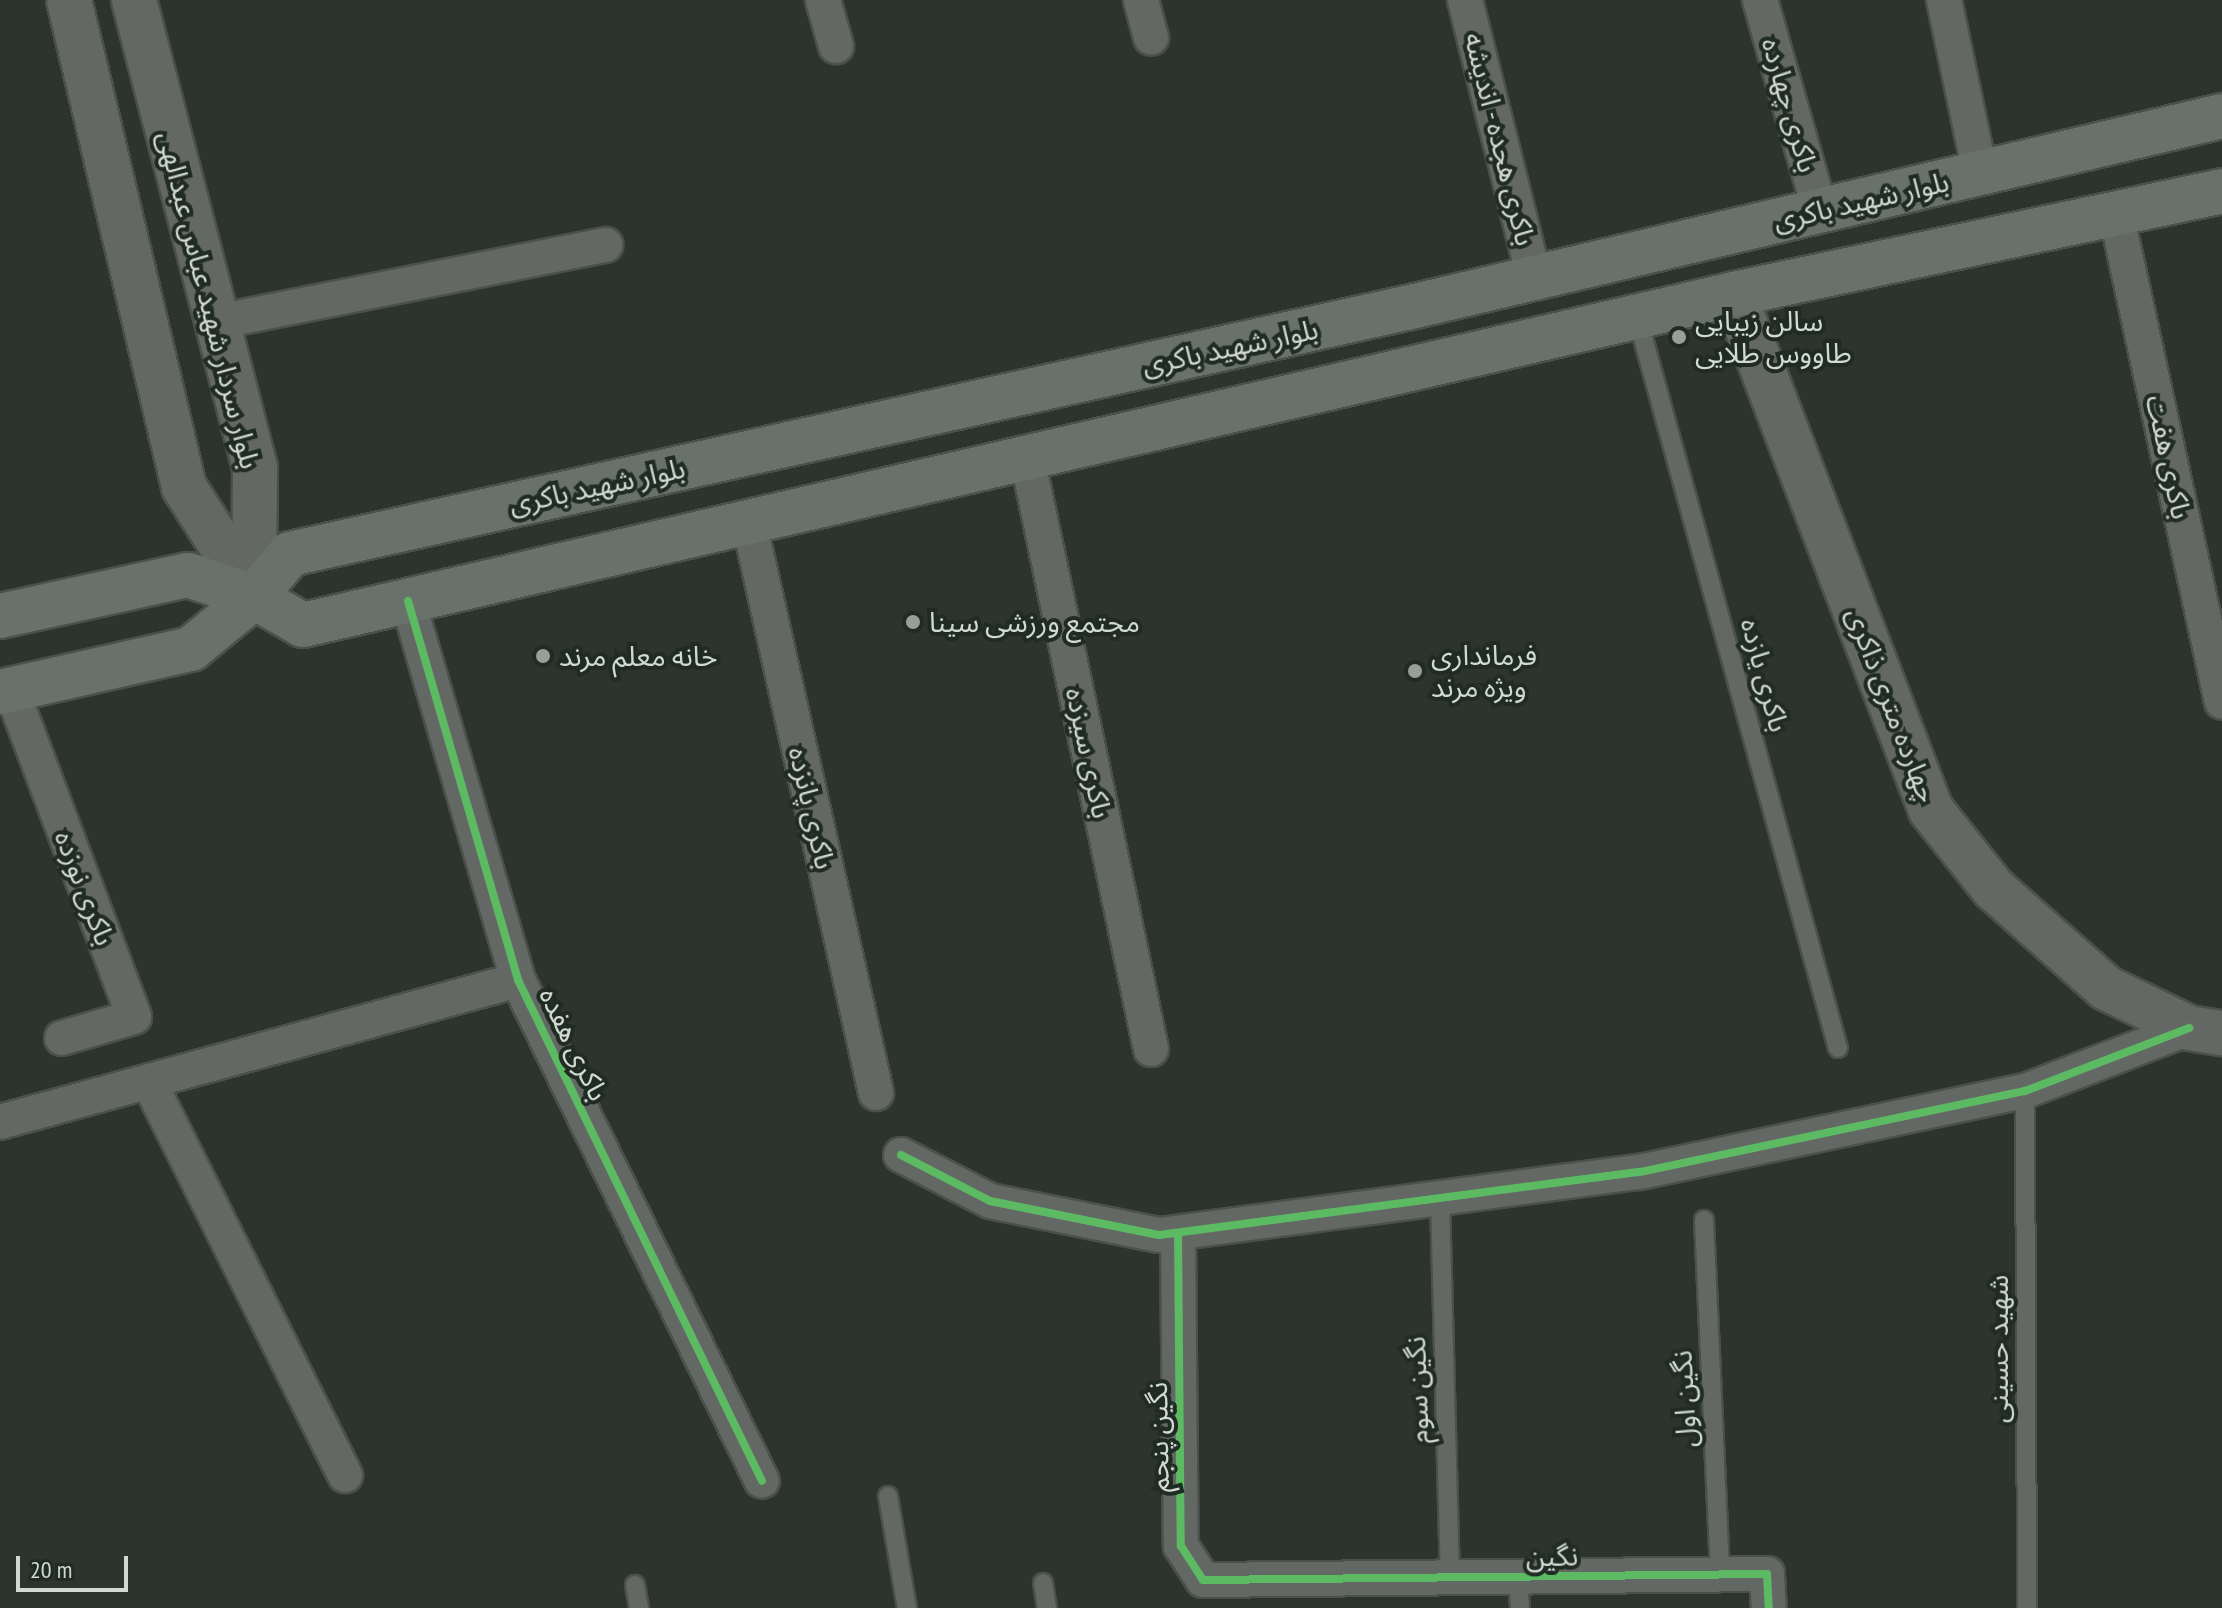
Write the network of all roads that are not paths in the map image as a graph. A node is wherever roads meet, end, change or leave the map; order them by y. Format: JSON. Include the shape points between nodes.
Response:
{"nodes":[{"id":1,"x":69,"y":0,"type":"edge"},
{"id":2,"x":134,"y":0,"type":"edge"},
{"id":3,"x":823,"y":0,"type":"edge"},
{"id":4,"x":1141,"y":0,"type":"edge"},
{"id":5,"x":1465,"y":0,"type":"edge"},
{"id":6,"x":1760,"y":0,"type":"edge"},
{"id":7,"x":1944,"y":0,"type":"edge"},
{"id":8,"x":1151,"y":38,"type":"dead end"},
{"id":9,"x":836,"y":46,"type":"dead end"},
{"id":10,"x":2222,"y":116,"type":"edge"},
{"id":11,"x":1980,"y":173,"type":"junction"},
{"id":12,"x":2222,"y":191,"type":"edge"},
{"id":13,"x":1820,"y":211,"type":"junction"},
{"id":14,"x":2116,"y":213,"type":"junction"},
{"id":15,"x":605,"y":245,"type":"dead end"},
{"id":16,"x":1534,"y":277,"type":"junction"},
{"id":17,"x":1734,"y":294,"type":"junction"},
{"id":18,"x":1637,"y":316,"type":"junction"},
{"id":19,"x":216,"y":322,"type":"junction"},
{"id":20,"x":1027,"y":457,"type":"junction"},
{"id":21,"x":749,"y":522,"type":"junction"},
{"id":22,"x":254,"y":597,"type":"junction"},
{"id":23,"x":408,"y":601,"type":"junction"},
{"id":24,"x":0,"y":616,"type":"edge"},
{"id":25,"x":5,"y":690,"type":"edge"},
{"id":26,"x":2222,"y":702,"type":"edge"},
{"id":27,"x":518,"y":980,"type":"junction"},
{"id":28,"x":2206,"y":1031,"type":"edge"},
{"id":29,"x":62,"y":1038,"type":"dead end"},
{"id":30,"x":1838,"y":1048,"type":"dead end"},
{"id":31,"x":1151,"y":1049,"type":"dead end"},
{"id":32,"x":151,"y":1086,"type":"junction"},
{"id":33,"x":2025,"y":1091,"type":"junction"},
{"id":34,"x":876,"y":1093,"type":"dead end"},
{"id":35,"x":0,"y":1122,"type":"edge"},
{"id":36,"x":901,"y":1155,"type":"dead end"},
{"id":37,"x":1440,"y":1198,"type":"junction"},
{"id":38,"x":1704,"y":1220,"type":"dead end"},
{"id":39,"x":1178,"y":1233,"type":"junction"},
{"id":40,"x":345,"y":1475,"type":"dead end"},
{"id":41,"x":762,"y":1481,"type":"dead end"},
{"id":42,"x":888,"y":1496,"type":"dead end"},
{"id":43,"x":1720,"y":1575,"type":"junction"},
{"id":44,"x":1450,"y":1581,"type":"junction"},
{"id":45,"x":1043,"y":1583,"type":"dead end"},
{"id":46,"x":635,"y":1585,"type":"dead end"},
{"id":47,"x":1519,"y":1594,"type":"edge"},
{"id":48,"x":1258,"y":1595,"type":"edge"},
{"id":49,"x":639,"y":1608,"type":"edge"},
{"id":50,"x":907,"y":1608,"type":"edge"},
{"id":51,"x":1047,"y":1608,"type":"edge"},
{"id":52,"x":1769,"y":1608,"type":"edge"},
{"id":53,"x":2027,"y":1608,"type":"edge"}],
"edges":[{"from":1,"to":22,"type":"street","via":[[184,487]]},
{"from":2,"to":19,"type":"street","name":"بلوار سردار شهید عباس عبدالهی"},
{"from":3,"to":9,"type":"street"},
{"from":4,"to":8,"type":"street"},
{"from":5,"to":16,"type":"street","name":"باکری هجده - اندیشه"},
{"from":6,"to":13,"type":"street","name":"باکری چهارده"},
{"from":7,"to":11,"type":"street"},
{"from":10,"to":11,"type":"main road","name":"بلوار شهید باکری"},
{"from":11,"to":13,"type":"main road","name":"بلوار شهید باکری"},
{"from":12,"to":14,"type":"main road"},
{"from":13,"to":16,"type":"main road","name":"بلوار شهید باکری"},
{"from":14,"to":17,"type":"main road"},
{"from":14,"to":26,"type":"street","name":"باکری هفت"},
{"from":15,"to":19,"type":"street"},
{"from":16,"to":22,"type":"main road","name":"بلوار شهید باکری","via":[[290,554]]},
{"from":17,"to":18,"type":"main road"},
{"from":17,"to":28,"type":"street","name":"چهارده متری ذاکری","via":[[1931,810],[1993,888],[2106,988]]},
{"from":18,"to":20,"type":"main road"},
{"from":18,"to":30,"type":"lane","name":"باکری یازده"},
{"from":19,"to":22,"type":"street","name":"بلوار سردار شهید عباس عبدالهی","via":[[255,468]]},
{"from":20,"to":21,"type":"main road"},
{"from":20,"to":31,"type":"street","name":"باکری سیزده"},
{"from":21,"to":23,"type":"main road"},
{"from":21,"to":34,"type":"street","name":"باکری پانزده"},
{"from":22,"to":23,"type":"main road","via":[[303,625]]},
{"from":22,"to":24,"type":"main road","via":[[188,575]]},
{"from":22,"to":25,"type":"main road","name":"بلوار شهید باکری","via":[[191,649]]},
{"from":23,"to":27,"type":"street","name":"باکری هفده"},
{"from":25,"to":29,"type":"street","name":"باکری نوزده","via":[[134,1017]]},
{"from":27,"to":32,"type":"street"},
{"from":27,"to":41,"type":"street","name":"باکری هفده"},
{"from":28,"to":33,"type":"street"},
{"from":32,"to":35,"type":"street"},
{"from":32,"to":40,"type":"street"},
{"from":33,"to":37,"type":"street","via":[[1640,1172]]},
{"from":33,"to":53,"type":"lane","name":"شهید حسینی"},
{"from":36,"to":39,"type":"street","via":[[990,1201],[1159,1235]]},
{"from":37,"to":39,"type":"street"},
{"from":37,"to":44,"type":"lane","name":"نگین سوم"},
{"from":38,"to":43,"type":"lane","name":"نگین اول"},
{"from":39,"to":48,"type":"street","name":"نگین پنجم","via":[[1181,1546],[1203,1580]]},
{"from":42,"to":50,"type":"lane"},
{"from":43,"to":47,"type":"street","name":"نگین"},
{"from":43,"to":52,"type":"street","name":"نگین","via":[[1767,1574]]},
{"from":44,"to":47,"type":"street","name":"نگین"},
{"from":44,"to":48,"type":"street","name":"نگین"},
{"from":45,"to":51,"type":"lane"},
{"from":46,"to":49,"type":"lane"}]}
